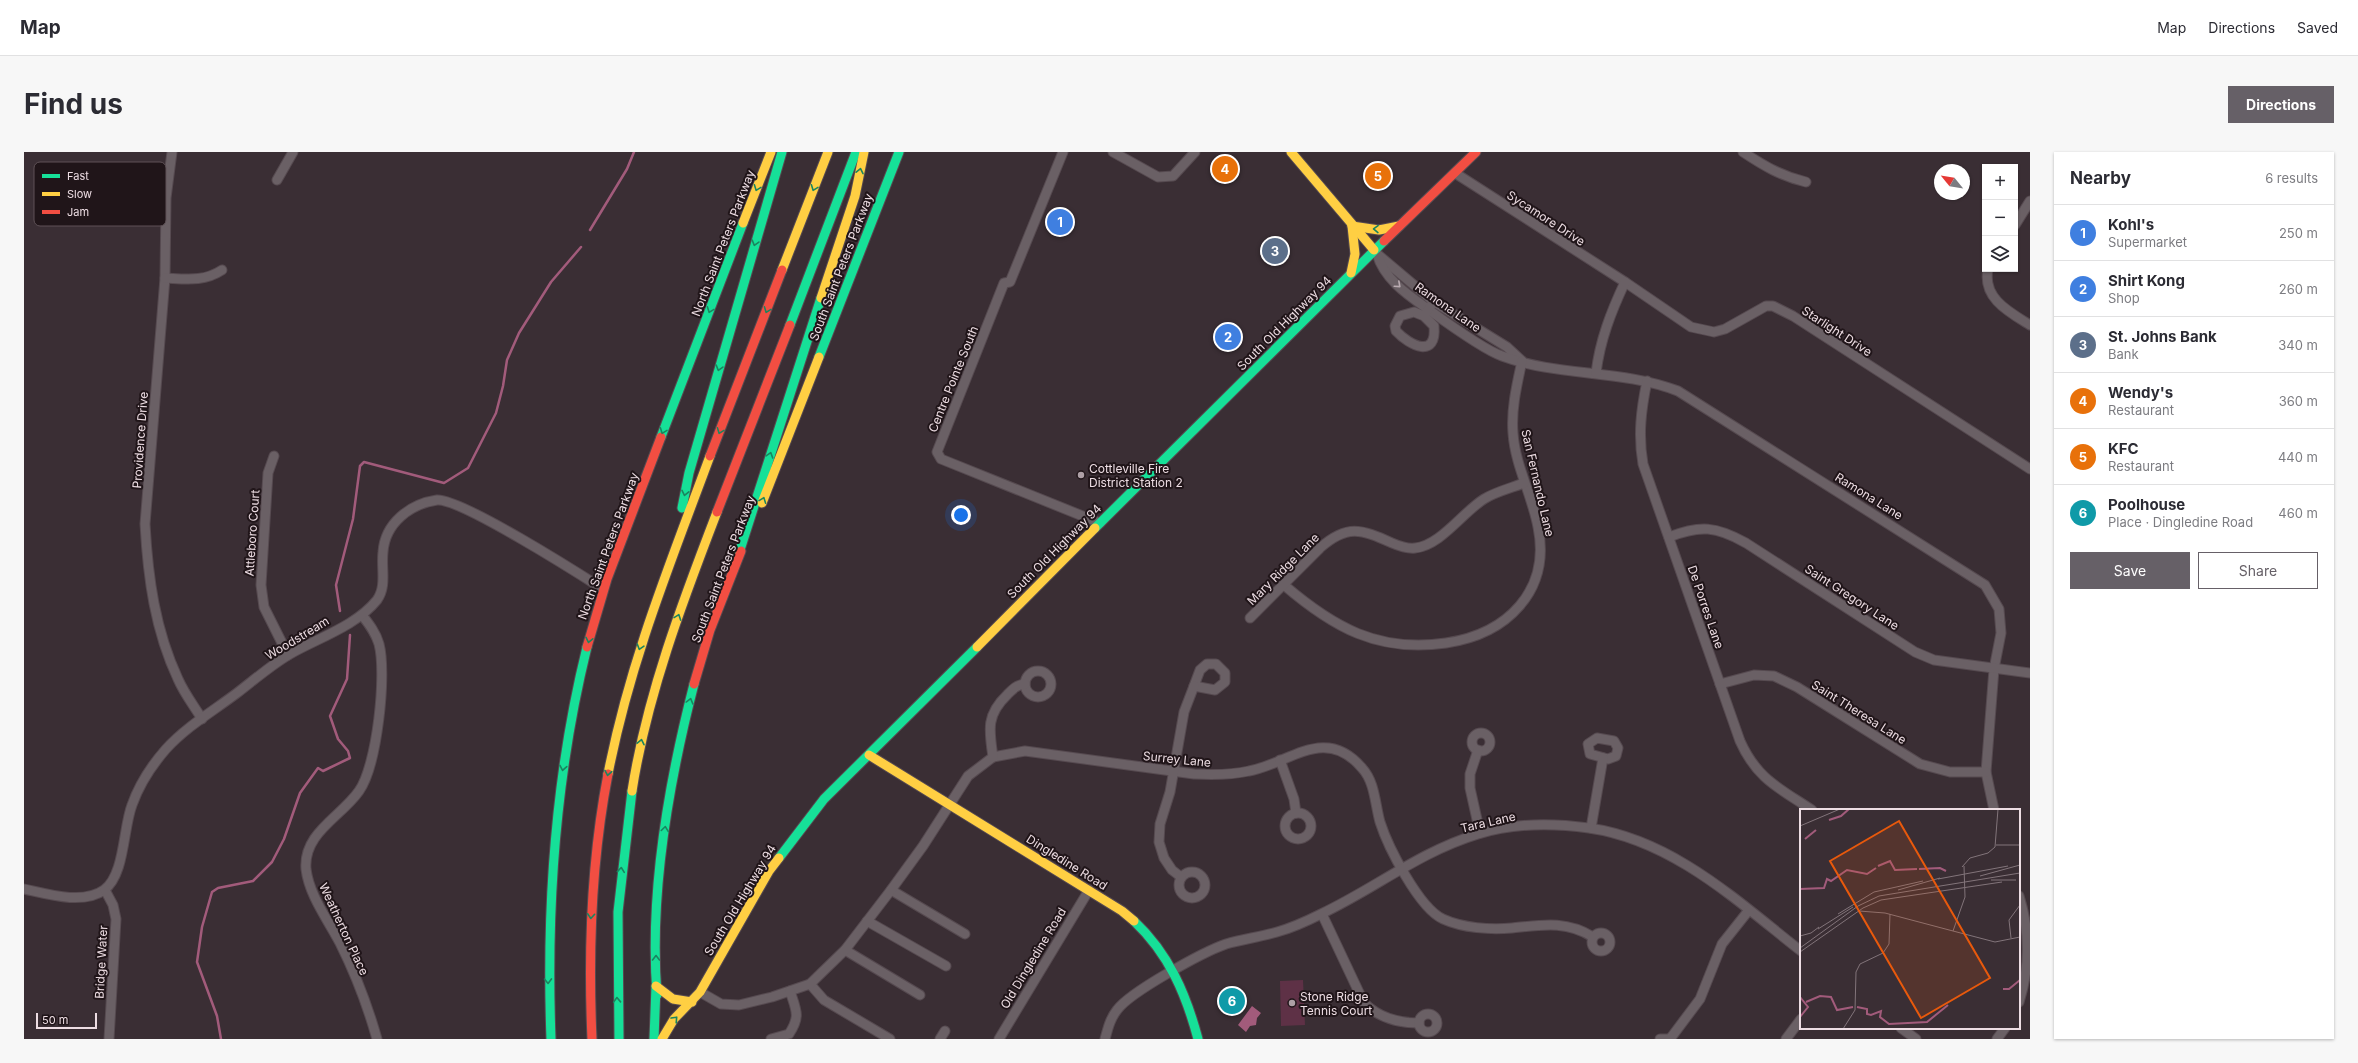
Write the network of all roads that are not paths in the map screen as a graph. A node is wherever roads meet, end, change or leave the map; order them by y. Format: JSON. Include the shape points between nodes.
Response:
{"nodes":[{"id":1,"x":172,"y":152,"type":"edge"},
{"id":2,"x":293,"y":152,"type":"edge"},
{"id":3,"x":771,"y":152,"type":"edge"},
{"id":4,"x":782,"y":152,"type":"edge"},
{"id":5,"x":828,"y":152,"type":"edge"},
{"id":6,"x":856,"y":152,"type":"edge"},
{"id":7,"x":864,"y":152,"type":"edge"},
{"id":8,"x":899,"y":152,"type":"edge"},
{"id":9,"x":1064,"y":152,"type":"edge"},
{"id":10,"x":1113,"y":152,"type":"edge"},
{"id":11,"x":1195,"y":152,"type":"edge"},
{"id":12,"x":1291,"y":152,"type":"edge"},
{"id":13,"x":1476,"y":152,"type":"edge"},
{"id":14,"x":1743,"y":152,"type":"edge"},
{"id":15,"x":1455,"y":173,"type":"junction"},
{"id":16,"x":276,"y":180,"type":"dead end"},
{"id":17,"x":1806,"y":182,"type":"dead end"},
{"id":18,"x":166,"y":198,"type":"edge"},
{"id":19,"x":2030,"y":201,"type":"edge"},
{"id":20,"x":2018,"y":220,"type":"edge"},
{"id":21,"x":166,"y":226,"type":"edge"},
{"id":22,"x":1352,"y":226,"type":"junction"},
{"id":23,"x":1399,"y":226,"type":"junction"},
{"id":24,"x":1375,"y":252,"type":"junction"},
{"id":25,"x":222,"y":270,"type":"dead end"},
{"id":26,"x":1351,"y":272,"type":"junction"},
{"id":27,"x":1987,"y":272,"type":"edge"},
{"id":28,"x":165,"y":278,"type":"junction"},
{"id":29,"x":1625,"y":282,"type":"junction"},
{"id":30,"x":1429,"y":309,"type":"junction"},
{"id":31,"x":2030,"y":325,"type":"edge"},
{"id":32,"x":1485,"y":334,"type":"junction"},
{"id":33,"x":1479,"y":343,"type":"junction"},
{"id":34,"x":1522,"y":361,"type":"junction"},
{"id":35,"x":1596,"y":373,"type":"junction"},
{"id":36,"x":1647,"y":381,"type":"junction"},
{"id":37,"x":274,"y":456,"type":"dead end"},
{"id":38,"x":2030,"y":469,"type":"edge"},
{"id":39,"x":1524,"y":483,"type":"junction"},
{"id":40,"x":1100,"y":523,"type":"junction"},
{"id":41,"x":1669,"y":537,"type":"junction"},
{"id":42,"x":671,"y":557,"type":"junction"},
{"id":43,"x":738,"y":559,"type":"junction"},
{"id":44,"x":1284,"y":585,"type":"junction"},
{"id":45,"x":603,"y":589,"type":"junction"},
{"id":46,"x":362,"y":615,"type":"junction"},
{"id":47,"x":1250,"y":618,"type":"dead end"},
{"id":48,"x":288,"y":655,"type":"junction"},
{"id":49,"x":1994,"y":669,"type":"junction"},
{"id":50,"x":2030,"y":673,"type":"edge"},
{"id":51,"x":1025,"y":684,"type":"dead end"},
{"id":52,"x":1720,"y":684,"type":"junction"},
{"id":53,"x":1194,"y":686,"type":"dead end"},
{"id":54,"x":202,"y":718,"type":"junction"},
{"id":55,"x":1478,"y":750,"type":"dead end"},
{"id":56,"x":869,"y":754,"type":"junction"},
{"id":57,"x":993,"y":757,"type":"junction"},
{"id":58,"x":1603,"y":758,"type":"dead end"},
{"id":59,"x":1280,"y":760,"type":"junction"},
{"id":60,"x":1174,"y":772,"type":"junction"},
{"id":61,"x":1986,"y":772,"type":"junction"},
{"id":62,"x":950,"y":806,"type":"junction"},
{"id":63,"x":1811,"y":809,"type":"edge"},
{"id":64,"x":1994,"y":809,"type":"edge"},
{"id":65,"x":1296,"y":813,"type":"dead end"},
{"id":66,"x":1591,"y":828,"type":"junction"},
{"id":67,"x":1480,"y":833,"type":"junction"},
{"id":68,"x":1402,"y":868,"type":"junction"},
{"id":69,"x":1181,"y":877,"type":"dead end"},
{"id":70,"x":24,"y":889,"type":"edge"},
{"id":71,"x":105,"y":890,"type":"junction"},
{"id":72,"x":891,"y":890,"type":"junction"},
{"id":73,"x":1089,"y":890,"type":"junction"},
{"id":74,"x":2020,"y":900,"type":"edge"},
{"id":75,"x":1749,"y":910,"type":"junction"},
{"id":76,"x":1322,"y":914,"type":"junction"},
{"id":77,"x":867,"y":921,"type":"junction"},
{"id":78,"x":965,"y":934,"type":"dead end"},
{"id":79,"x":1593,"y":937,"type":"dead end"},
{"id":80,"x":845,"y":950,"type":"junction"},
{"id":81,"x":1800,"y":950,"type":"edge"},
{"id":82,"x":946,"y":966,"type":"dead end"},
{"id":83,"x":1174,"y":972,"type":"junction"},
{"id":84,"x":810,"y":984,"type":"junction"},
{"id":85,"x":656,"y":986,"type":"junction"},
{"id":86,"x":790,"y":991,"type":"junction"},
{"id":87,"x":700,"y":992,"type":"junction"},
{"id":88,"x":920,"y":995,"type":"dead end"},
{"id":89,"x":2020,"y":998,"type":"edge"},
{"id":90,"x":692,"y":1002,"type":"junction"},
{"id":91,"x":1800,"y":1020,"type":"edge"},
{"id":92,"x":1419,"y":1023,"type":"dead end"},
{"id":93,"x":1903,"y":1029,"type":"edge"},
{"id":94,"x":2004,"y":1029,"type":"edge"},
{"id":95,"x":109,"y":1039,"type":"edge"},
{"id":96,"x":376,"y":1039,"type":"edge"},
{"id":97,"x":551,"y":1039,"type":"edge"},
{"id":98,"x":592,"y":1039,"type":"edge"},
{"id":99,"x":619,"y":1039,"type":"edge"},
{"id":100,"x":654,"y":1039,"type":"edge"},
{"id":101,"x":661,"y":1039,"type":"edge"},
{"id":102,"x":771,"y":1039,"type":"edge"},
{"id":103,"x":890,"y":1039,"type":"edge"},
{"id":104,"x":998,"y":1039,"type":"edge"},
{"id":105,"x":1105,"y":1039,"type":"edge"},
{"id":106,"x":1198,"y":1039,"type":"edge"},
{"id":107,"x":1660,"y":1039,"type":"edge"},
{"id":108,"x":1669,"y":1039,"type":"edge"},
{"id":109,"x":1786,"y":1039,"type":"edge"},
{"id":110,"x":1916,"y":1039,"type":"edge"},
{"id":111,"x":1997,"y":1039,"type":"edge"}],
"edges":[{"from":1,"to":18,"type":"street","name":"Providence Drive"},
{"from":2,"to":16,"type":"street"},
{"from":3,"to":45,"type":"main road","name":"North Saint Peters Parkway","one_way":true},
{"from":4,"to":42,"type":"main road","one_way":true,"via":[[689,473]]},
{"from":5,"to":42,"type":"main road","one_way":true},
{"from":99,"to":6,"type":"main road","one_way":true,"via":[[616,969],[621,875],[631,795],[651,701],[686,593]]},
{"from":43,"to":7,"type":"main road","one_way":true,"via":[[752,508],[855,196]]},
{"from":43,"to":8,"type":"main road","name":"South Saint Peters Parkway","one_way":true},
{"from":9,"to":40,"type":"street","name":"Centre Pointe South","via":[[1010,282],[1004,283],[937,452],[941,459]]},
{"from":10,"to":11,"type":"street","via":[[1158,178],[1173,176]]},
{"from":12,"to":22,"type":"main road"},
{"from":13,"to":15,"type":"main road","name":"South Old Highway 94"},
{"from":14,"to":17,"type":"street","via":[[1768,169],[1785,177]]},
{"from":15,"to":23,"type":"main road","name":"South Old Highway 94"},
{"from":15,"to":29,"type":"street","name":"Sycamore Drive"},
{"from":19,"to":20,"type":"street"},
{"from":21,"to":28,"type":"street","name":"Providence Drive"},
{"from":23,"to":22,"type":"main road","one_way":true,"via":[[1379,230]]},
{"from":22,"to":24,"type":"main road"},
{"from":22,"to":26,"type":"main road","via":[[1355,254]]},
{"from":23,"to":24,"type":"main road","name":"South Old Highway 94"},
{"from":24,"to":26,"type":"main road","name":"South Old Highway 94"},
{"from":24,"to":30,"type":"street","name":"Ramona Lane","via":[[1391,264]]},
{"from":25,"to":28,"type":"street","via":[[212,277],[197,280]]},
{"from":26,"to":40,"type":"main road","name":"South Old Highway 94"},
{"from":27,"to":31,"type":"street","via":[[1986,278],[1993,297],[2002,307]]},
{"from":28,"to":54,"type":"street","name":"Providence Drive","via":[[145,524],[148,570],[151,595],[167,652],[179,680]]},
{"from":29,"to":35,"type":"street","via":[[1606,324],[1599,348]]},
{"from":29,"to":38,"type":"street","name":"Starlight Drive","via":[[1685,323],[1703,331],[1725,329],[1759,308],[1774,306]]},
{"from":30,"to":30,"type":"street","via":[[1400,316],[1395,326],[1396,331],[1414,345],[1430,346],[1434,326]]},
{"from":30,"to":32,"type":"street","name":"Ramona Lane"},
{"from":30,"to":33,"type":"street","name":"Ramona Lane"},
{"from":32,"to":33,"type":"street"},
{"from":32,"to":34,"type":"street","name":"Ramona Lane","via":[[1507,347]]},
{"from":33,"to":34,"type":"street","name":"Ramona Lane","via":[[1501,356]]},
{"from":34,"to":35,"type":"street","name":"Ramona Lane","via":[[1546,367]]},
{"from":34,"to":39,"type":"street","name":"San Fernando Lane","via":[[1513,416],[1513,434]]},
{"from":35,"to":36,"type":"street","name":"Ramona Lane"},
{"from":36,"to":41,"type":"street","name":"De Porres Lane","via":[[1640,421],[1640,444],[1643,464]]},
{"from":36,"to":49,"type":"street","name":"Ramona Lane","via":[[1689,396],[1985,585],[1999,609],[2000,633]]},
{"from":37,"to":48,"type":"street","name":"Attleboro Court","via":[[268,473],[261,585],[264,607]]},
{"from":39,"to":44,"type":"street","name":"Mary Ridge Lane","via":[[1485,498],[1428,546],[1414,549],[1402,547],[1364,531],[1342,532],[1326,543]]},
{"from":39,"to":44,"type":"street","name":"San Fernando Lane","via":[[1539,534],[1541,557],[1536,580],[1514,613],[1484,632],[1442,644],[1415,646],[1384,643],[1351,632],[1328,620]]},
{"from":40,"to":56,"type":"main road","name":"South Old Highway 94"},
{"from":41,"to":49,"type":"street","name":"Saint Gregory Lane","via":[[1700,528],[1729,534],[1915,652],[1934,660]]},
{"from":41,"to":52,"type":"street","name":"De Porres Lane"},
{"from":42,"to":98,"type":"main road","one_way":true,"via":[[628,686],[608,774],[595,861],[591,922]]},
{"from":85,"to":43,"type":"main road","name":"South Saint Peters Parkway","one_way":true,"via":[[657,909],[675,767],[700,663]]},
{"from":44,"to":47,"type":"street","name":"Mary Ridge Lane"},
{"from":45,"to":46,"type":"street","name":"Woodstream","via":[[456,504],[440,500],[410,508],[390,529],[382,553],[383,589],[377,600]]},
{"from":45,"to":97,"type":"main road","name":"North Saint Peters Parkway","one_way":true,"via":[[592,627],[568,742],[552,847],[547,951]]},
{"from":46,"to":48,"type":"street","name":"Woodstream"},
{"from":46,"to":96,"type":"street","name":"Weatherton Place","via":[[379,644],[382,680],[369,773],[346,808],[331,819],[315,838],[308,850],[306,868],[311,889],[348,962]]},
{"from":48,"to":54,"type":"street","name":"Woodstream"},
{"from":49,"to":50,"type":"street","name":"Saint Gregory Lane"},
{"from":49,"to":61,"type":"street","name":"Ramona Lane"},
{"from":51,"to":57,"type":"street","via":[[1018,685],[998,703],[989,721]]},
{"from":52,"to":61,"type":"street","name":"Saint Theresa Lane","via":[[1754,675],[1774,676],[1798,687],[1920,764],[1950,772]]},
{"from":52,"to":63,"type":"street","name":"De Porres Lane","via":[[1740,741],[1753,767],[1760,775]]},
{"from":53,"to":60,"type":"street","via":[[1184,712]]},
{"from":54,"to":71,"type":"street","name":"Woodstream","via":[[166,750],[140,787],[125,826],[117,870]]},
{"from":55,"to":67,"type":"street","via":[[1470,774],[1470,788]]},
{"from":56,"to":62,"type":"main road","name":"Dingledine Road"},
{"from":56,"to":87,"type":"main road","name":"South Old Highway 94","via":[[824,799],[786,846],[750,902]]},
{"from":57,"to":60,"type":"street","name":"Surrey Lane","via":[[1025,750]]},
{"from":57,"to":62,"type":"street","via":[[968,776]]},
{"from":58,"to":66,"type":"street"},
{"from":59,"to":60,"type":"street","name":"Surrey Lane","via":[[1250,771],[1217,775]]},
{"from":59,"to":65,"type":"street","via":[[1294,799]]},
{"from":59,"to":68,"type":"street","name":"Surrey Lane","via":[[1300,751],[1319,747],[1342,753],[1362,768],[1371,782],[1381,824]]},
{"from":60,"to":69,"type":"street","via":[[1160,824],[1160,842],[1164,858],[1172,870]]},
{"from":61,"to":64,"type":"street","name":"Ramona Lane"},
{"from":62,"to":72,"type":"street"},
{"from":62,"to":73,"type":"main road","name":"Dingledine Road"},
{"from":66,"to":67,"type":"street","name":"Tara Lane","via":[[1538,825]]},
{"from":66,"to":75,"type":"street","name":"Tara Lane","via":[[1632,839],[1662,851],[1710,881]]},
{"from":67,"to":68,"type":"street","name":"Tara Lane","via":[[1430,851]]},
{"from":68,"to":76,"type":"street","name":"Tara Lane"},
{"from":68,"to":79,"type":"street","name":"Surrey Lane","via":[[1426,906],[1443,919],[1496,929],[1538,924],[1580,928]]},
{"from":70,"to":71,"type":"street","via":[[80,897]]},
{"from":71,"to":95,"type":"street","name":"Bridge Water","via":[[113,905],[116,919]]},
{"from":72,"to":77,"type":"street"},
{"from":72,"to":78,"type":"street"},
{"from":73,"to":83,"type":"main road","name":"Dingledine Road","via":[[1122,911],[1149,935]]},
{"from":73,"to":104,"type":"street","name":"Old Dingledine Road"},
{"from":74,"to":89,"type":"street","via":[[2029,932],[2029,964]]},
{"from":75,"to":81,"type":"street","name":"Tara Lane"},
{"from":75,"to":108,"type":"street","via":[[1722,944],[1700,999]]},
{"from":76,"to":83,"type":"street","name":"Tara Lane","via":[[1277,932],[1224,945]]},
{"from":76,"to":92,"type":"street","via":[[1364,1003],[1372,1011],[1387,1018],[1402,1023]]},
{"from":77,"to":80,"type":"street"},
{"from":77,"to":82,"type":"street"},
{"from":80,"to":84,"type":"street"},
{"from":80,"to":88,"type":"street"},
{"from":83,"to":105,"type":"street","name":"Tara Lane","via":[[1132,994],[1118,1008],[1108,1024]]},
{"from":83,"to":106,"type":"main road","name":"Dingledine Road","via":[[1190,1008]]},
{"from":84,"to":86,"type":"street"},
{"from":84,"to":103,"type":"street","via":[[824,1000]]},
{"from":85,"to":90,"type":"main road","via":[[673,999]]},
{"from":85,"to":100,"type":"main road"},
{"from":85,"to":101,"type":"main road","name":"South Saint Peters Parkway"},
{"from":86,"to":87,"type":"street","via":[[739,1005],[721,1004]]},
{"from":86,"to":102,"type":"street","via":[[798,1016],[797,1023],[789,1034]]},
{"from":87,"to":90,"type":"main road","name":"South Old Highway 94"},
{"from":101,"to":90,"type":"main road","name":"South Old Highway 94","one_way":true,"via":[[674,1019]]},
{"from":91,"to":109,"type":"street"},
{"from":93,"to":110,"type":"street"},
{"from":94,"to":111,"type":"street"},
{"from":107,"to":108,"type":"street"}]}
